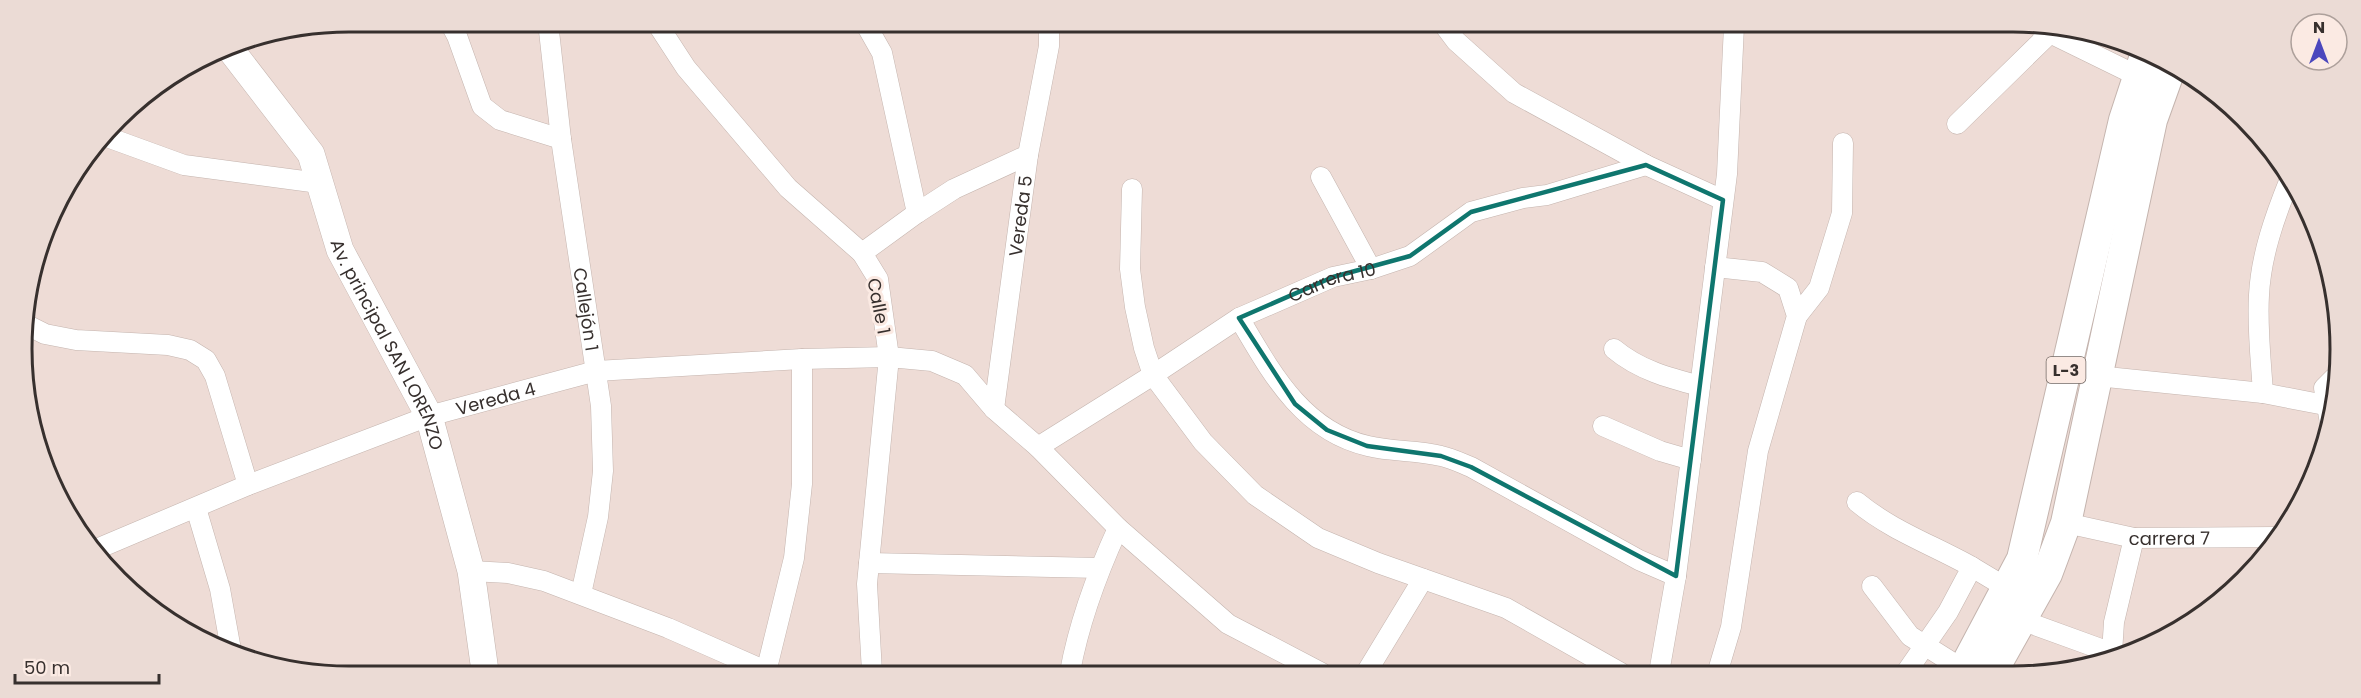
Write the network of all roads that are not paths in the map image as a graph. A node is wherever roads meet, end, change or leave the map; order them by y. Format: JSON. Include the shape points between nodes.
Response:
{"nodes":[{"id":1,"x":455,"y":32,"type":"edge"},
{"id":2,"x":549,"y":32,"type":"edge"},
{"id":3,"x":663,"y":32,"type":"edge"},
{"id":4,"x":870,"y":32,"type":"edge"},
{"id":5,"x":1048,"y":32,"type":"edge"},
{"id":6,"x":1449,"y":32,"type":"edge"},
{"id":7,"x":1734,"y":32,"type":"edge"},
{"id":8,"x":2045,"y":33,"type":"edge"},
{"id":9,"x":2063,"y":36,"type":"edge"},
{"id":10,"x":233,"y":53,"type":"edge"},
{"id":11,"x":2140,"y":66,"type":"edge"},
{"id":12,"x":2168,"y":77,"type":"edge"},
{"id":13,"x":1957,"y":124,"type":"dead end"},
{"id":14,"x":112,"y":138,"type":"edge"},
{"id":15,"x":561,"y":139,"type":"junction"},
{"id":16,"x":1843,"y":143,"type":"dead end"},
{"id":17,"x":1028,"y":155,"type":"junction"},
{"id":18,"x":1646,"y":165,"type":"junction"},
{"id":19,"x":1321,"y":177,"type":"dead end"},
{"id":20,"x":319,"y":183,"type":"junction"},
{"id":21,"x":1132,"y":189,"type":"dead end"},
{"id":22,"x":2286,"y":189,"type":"edge"},
{"id":23,"x":1723,"y":200,"type":"junction"},
{"id":24,"x":917,"y":213,"type":"junction"},
{"id":25,"x":862,"y":253,"type":"junction"},
{"id":26,"x":1715,"y":267,"type":"junction"},
{"id":27,"x":1371,"y":269,"type":"junction"},
{"id":28,"x":1797,"y":316,"type":"junction"},
{"id":29,"x":1239,"y":318,"type":"junction"},
{"id":30,"x":32,"y":328,"type":"edge"},
{"id":31,"x":1614,"y":349,"type":"dead end"},
{"id":32,"x":889,"y":357,"type":"junction"},
{"id":33,"x":802,"y":359,"type":"junction"},
{"id":34,"x":596,"y":371,"type":"junction"},
{"id":35,"x":1153,"y":375,"type":"junction"},
{"id":36,"x":2097,"y":376,"type":"junction"},
{"id":37,"x":1700,"y":386,"type":"junction"},
{"id":38,"x":2263,"y":393,"type":"junction"},
{"id":39,"x":994,"y":409,"type":"junction"},
{"id":40,"x":2323,"y":412,"type":"edge"},
{"id":41,"x":429,"y":416,"type":"junction"},
{"id":42,"x":1603,"y":426,"type":"dead end"},
{"id":43,"x":1038,"y":447,"type":"junction"},
{"id":44,"x":1691,"y":460,"type":"junction"},
{"id":45,"x":248,"y":485,"type":"junction"},
{"id":46,"x":1857,"y":502,"type":"dead end"},
{"id":47,"x":195,"y":507,"type":"junction"},
{"id":48,"x":2066,"y":523,"type":"junction"},
{"id":49,"x":1118,"y":528,"type":"junction"},
{"id":50,"x":2267,"y":537,"type":"edge"},
{"id":51,"x":2134,"y":538,"type":"junction"},
{"id":52,"x":101,"y":547,"type":"edge"},
{"id":53,"x":869,"y":562,"type":"junction"},
{"id":54,"x":1972,"y":567,"type":"junction"},
{"id":55,"x":1100,"y":568,"type":"junction"},
{"id":56,"x":471,"y":571,"type":"junction"},
{"id":57,"x":1676,"y":576,"type":"junction"},
{"id":58,"x":1423,"y":579,"type":"junction"},
{"id":59,"x":1872,"y":586,"type":"dead end"},
{"id":60,"x":2007,"y":588,"type":"junction"},
{"id":61,"x":581,"y":594,"type":"junction"},
{"id":62,"x":2021,"y":620,"type":"junction"},
{"id":63,"x":230,"y":643,"type":"edge"},
{"id":64,"x":1924,"y":646,"type":"junction"},
{"id":65,"x":2115,"y":650,"type":"edge"},
{"id":66,"x":2109,"y":652,"type":"edge"},
{"id":67,"x":484,"y":666,"type":"edge"},
{"id":68,"x":755,"y":666,"type":"edge"},
{"id":69,"x":767,"y":666,"type":"edge"},
{"id":70,"x":872,"y":666,"type":"edge"},
{"id":71,"x":1071,"y":666,"type":"edge"},
{"id":72,"x":1309,"y":666,"type":"edge"},
{"id":73,"x":1370,"y":666,"type":"edge"},
{"id":74,"x":1609,"y":666,"type":"edge"},
{"id":75,"x":1660,"y":666,"type":"edge"},
{"id":76,"x":1719,"y":666,"type":"edge"},
{"id":77,"x":1910,"y":666,"type":"edge"},
{"id":78,"x":1960,"y":666,"type":"edge"},
{"id":79,"x":1975,"y":666,"type":"edge"},
{"id":80,"x":1978,"y":666,"type":"edge"}],
"edges":[{"from":1,"to":15,"type":"street","via":[[482,106],[500,120]]},
{"from":2,"to":15,"type":"street","name":"Callejón 1"},
{"from":3,"to":25,"type":"street","name":"Calle 1","via":[[686,68],[788,188]]},
{"from":4,"to":24,"type":"street","via":[[882,53]]},
{"from":5,"to":17,"type":"street","name":"Vereda 5"},
{"from":6,"to":18,"type":"street","via":[[1514,93]]},
{"from":7,"to":23,"type":"street"},
{"from":8,"to":13,"type":"street"},
{"from":9,"to":11,"type":"street"},
{"from":10,"to":20,"type":"main road","name":"Av. principal SAN LORENZO","via":[[311,154]]},
{"from":11,"to":12,"type":"street"},
{"from":11,"to":60,"type":"main road","number":"L-3","via":[[2022,559]]},
{"from":12,"to":36,"type":"main road","number":"L-3","via":[[2152,120]]},
{"from":14,"to":20,"type":"street","via":[[184,165]]},
{"from":15,"to":34,"type":"street","name":"Callejón 1"},
{"from":16,"to":28,"type":"street","via":[[1842,213],[1819,288]]},
{"from":17,"to":24,"type":"street","via":[[954,189]]},
{"from":17,"to":39,"type":"street","name":"Vereda 5"},
{"from":18,"to":23,"type":"street"},
{"from":18,"to":27,"type":"street","name":"Carrera 10","via":[[1547,195],[1471,212],[1410,256]]},
{"from":19,"to":27,"type":"street"},
{"from":20,"to":41,"type":"main road","name":"Av. principal SAN LORENZO","via":[[340,250]]},
{"from":21,"to":35,"type":"street","via":[[1130,269],[1139,327]]},
{"from":22,"to":38,"type":"street","via":[[2276,213],[2259,294]]},
{"from":23,"to":26,"type":"street"},
{"from":24,"to":25,"type":"street"},
{"from":25,"to":32,"type":"street","name":"Calle 1","via":[[878,279]]},
{"from":26,"to":28,"type":"street","via":[[1762,272],[1788,288]]},
{"from":26,"to":37,"type":"street"},
{"from":27,"to":29,"type":"street","name":"Carrera 10","via":[[1333,277]]},
{"from":28,"to":76,"type":"street","via":[[1758,451],[1731,627]]},
{"from":29,"to":35,"type":"street","name":"Carrera 10"},
{"from":29,"to":57,"type":"street","via":[[1294,404],[1327,430],[1367,446],[1441,456],[1471,467],[1618,549]]},
{"from":30,"to":45,"type":"street","via":[[76,340],[168,345],[190,350],[206,360],[215,376]]},
{"from":31,"to":37,"type":"street","via":[[1643,368]]},
{"from":32,"to":33,"type":"street","name":"Vereda 4"},
{"from":32,"to":39,"type":"street","name":"Vereda 4","via":[[932,361],[966,375]]},
{"from":32,"to":53,"type":"street","name":"Calle 1"},
{"from":33,"to":34,"type":"street","name":"Vereda 4"},
{"from":33,"to":69,"type":"street","via":[[802,484],[794,558]]},
{"from":34,"to":41,"type":"street","name":"Vereda 4"},
{"from":34,"to":61,"type":"street","name":"Callejón 1","via":[[603,471],[598,517]]},
{"from":35,"to":43,"type":"street","name":"Carrera 10"},
{"from":35,"to":58,"type":"street","via":[[1203,442],[1255,495],[1318,538]]},
{"from":36,"to":38,"type":"street"},
{"from":36,"to":48,"type":"main road","number":"L-3"},
{"from":37,"to":44,"type":"street"},
{"from":38,"to":40,"type":"street"},
{"from":39,"to":43,"type":"street","name":"Vereda 4"},
{"from":41,"to":45,"type":"street","name":"Vereda 4"},
{"from":41,"to":56,"type":"main road","name":"Av. principal SAN LORENZO"},
{"from":42,"to":44,"type":"street"},
{"from":43,"to":49,"type":"street","name":"Vereda 4"},
{"from":44,"to":57,"type":"street"},
{"from":45,"to":47,"type":"street","name":"Vereda 4"},
{"from":46,"to":54,"type":"street","via":[[1893,528]]},
{"from":47,"to":52,"type":"street","name":"Vereda 4"},
{"from":47,"to":63,"type":"street","via":[[220,589]]},
{"from":48,"to":51,"type":"street","name":"carrera 7"},
{"from":48,"to":62,"type":"main road","number":"L-3","via":[[2047,574]]},
{"from":49,"to":55,"type":"street"},
{"from":49,"to":72,"type":"street","name":"Vereda 4","via":[[1228,624]]},
{"from":50,"to":51,"type":"street","name":"carrera 7"},
{"from":51,"to":65,"type":"street","via":[[2114,622]]},
{"from":53,"to":55,"type":"street"},
{"from":53,"to":70,"type":"street","name":"Calle 1"},
{"from":54,"to":60,"type":"street"},
{"from":54,"to":64,"type":"street"},
{"from":55,"to":71,"type":"street"},
{"from":56,"to":61,"type":"street","via":[[508,573]]},
{"from":56,"to":67,"type":"main road","name":"Av. principal SAN LORENZO"},
{"from":57,"to":75,"type":"street"},
{"from":58,"to":73,"type":"street"},
{"from":58,"to":74,"type":"street","via":[[1506,608]]},
{"from":59,"to":64,"type":"street","via":[[1900,625]]},
{"from":60,"to":79,"type":"main road","number":"L-3"},
{"from":61,"to":68,"type":"street"},
{"from":62,"to":66,"type":"street"},
{"from":62,"to":80,"type":"main road","number":"L-3"},
{"from":64,"to":77,"type":"street"},
{"from":64,"to":78,"type":"street"}]}
